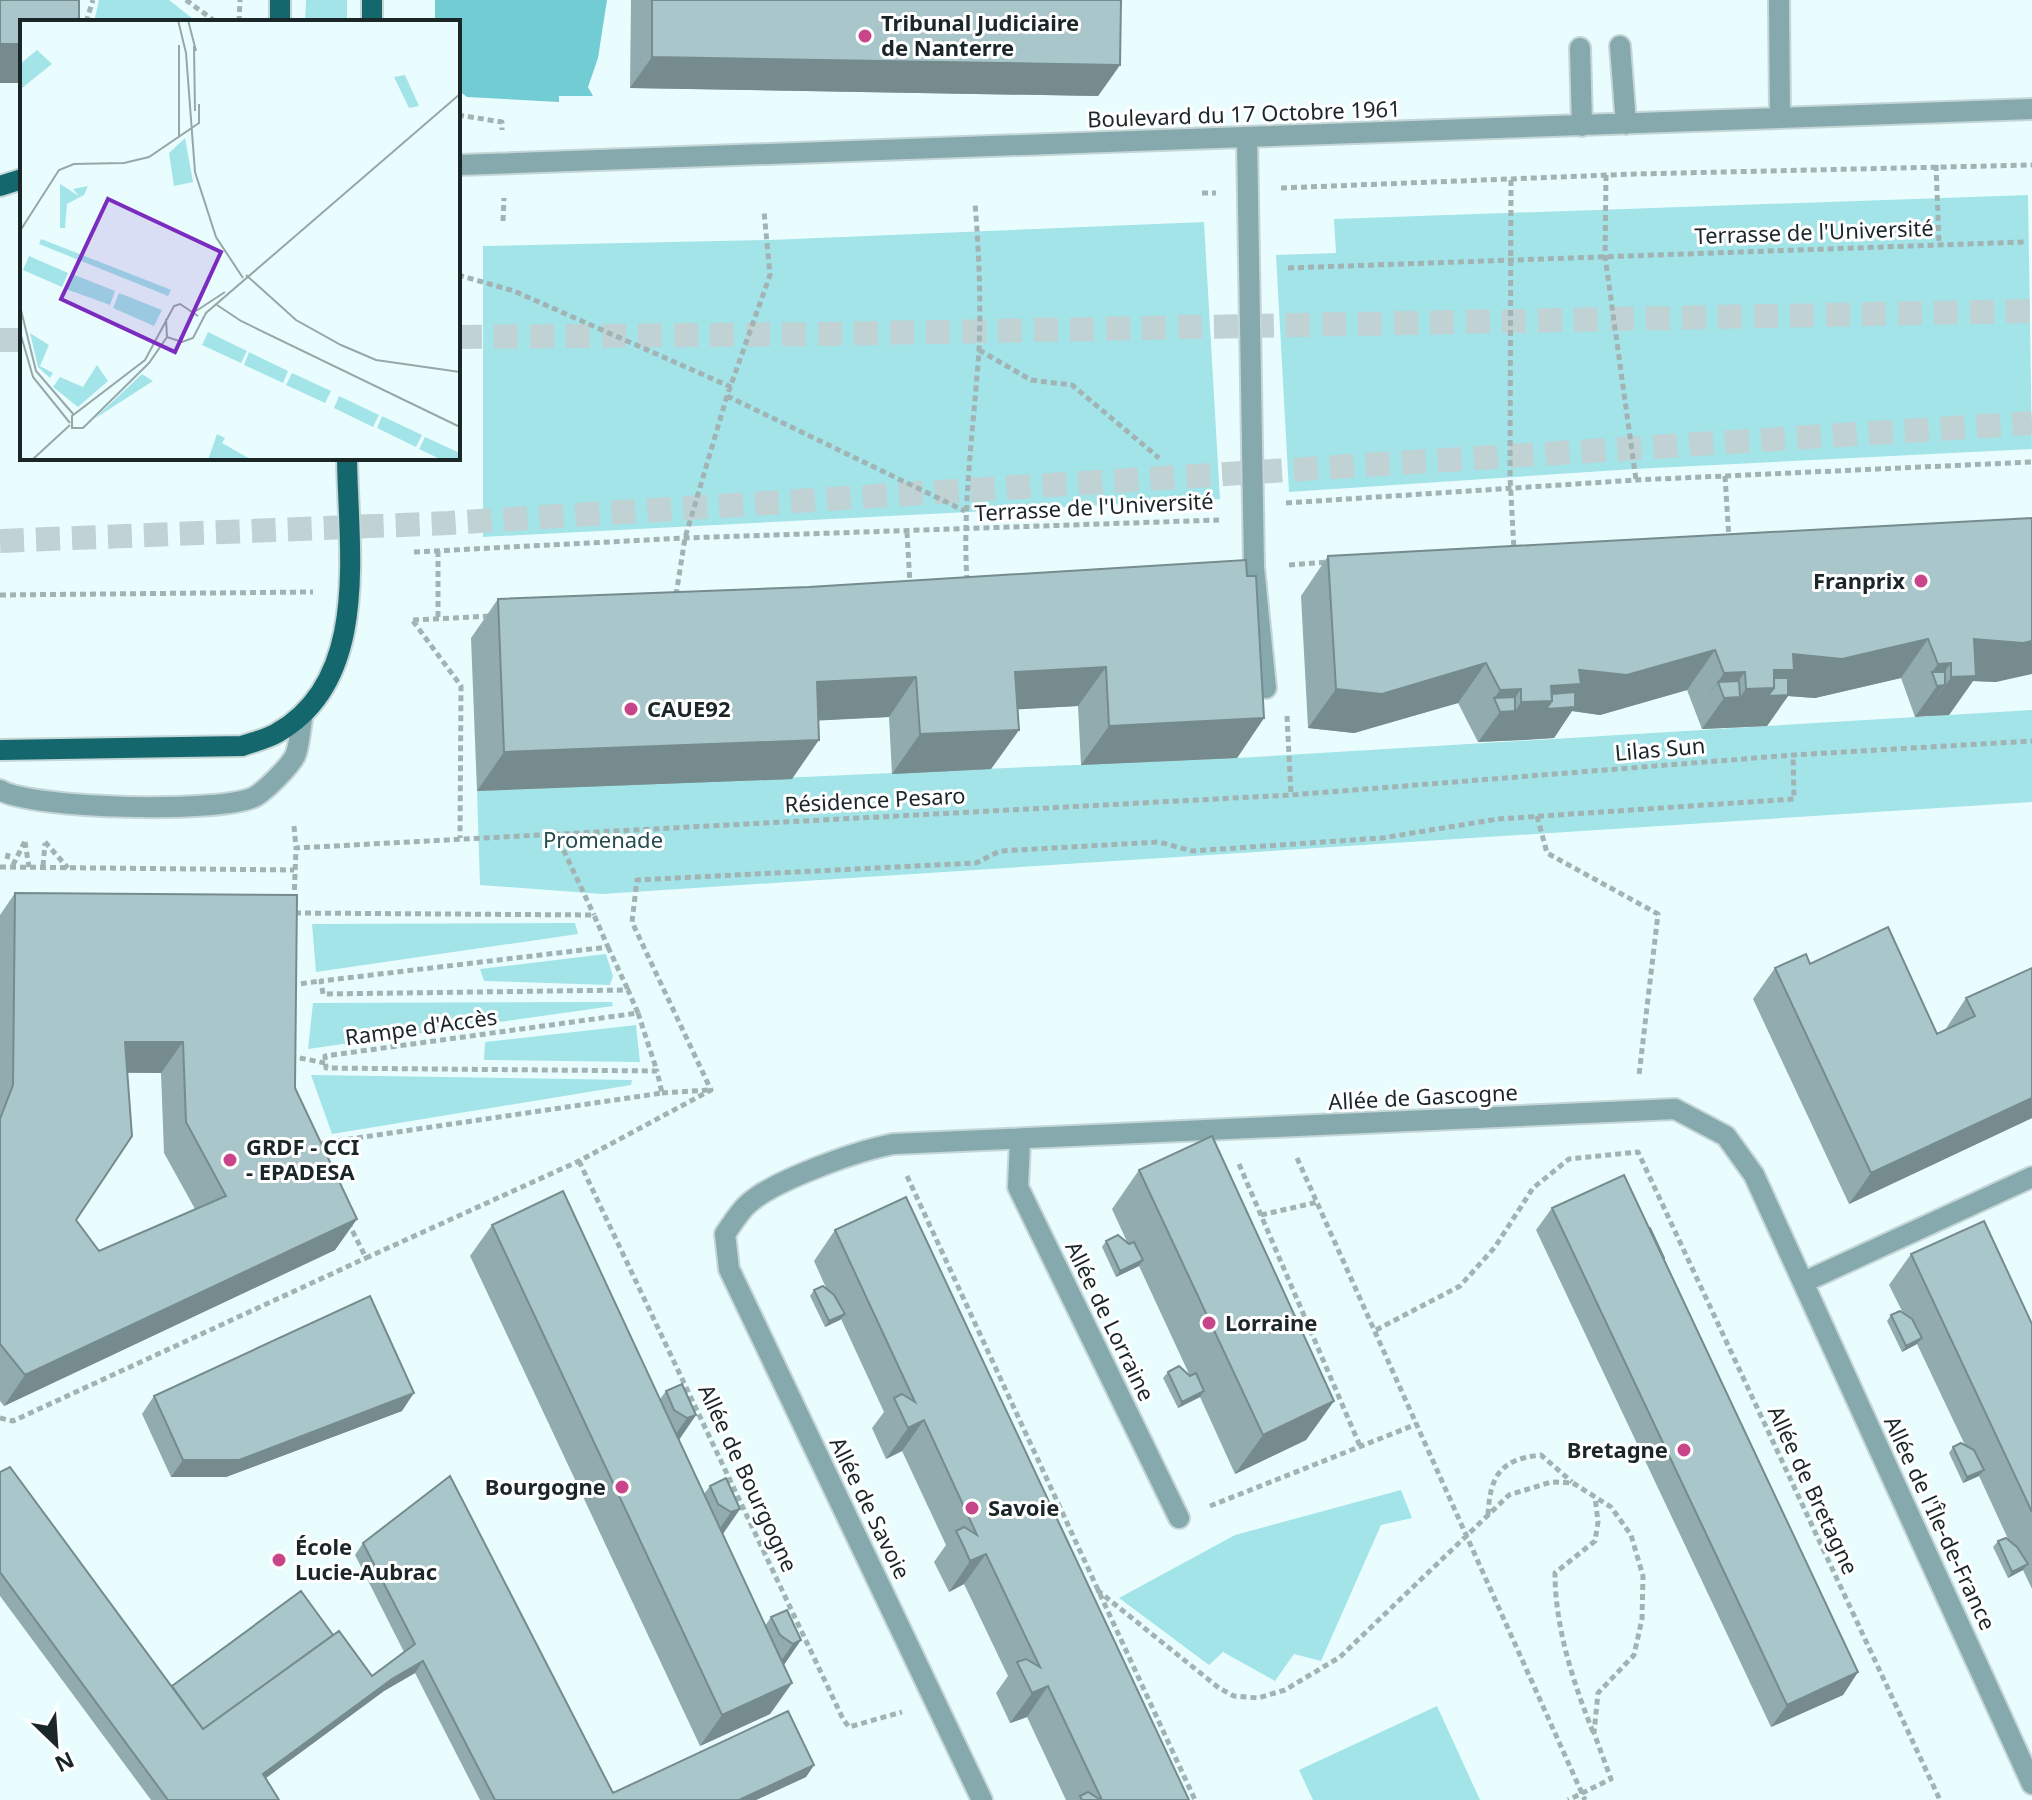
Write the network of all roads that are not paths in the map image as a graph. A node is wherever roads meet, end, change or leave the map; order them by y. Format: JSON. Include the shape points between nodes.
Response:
{"nodes":[{"id":1,"x":1779,"y":0,"type":"edge"},
{"id":2,"x":1620,"y":46,"type":"dead end"},
{"id":3,"x":1580,"y":48,"type":"dead end"},
{"id":4,"x":2032,"y":109,"type":"edge"},
{"id":5,"x":1780,"y":118,"type":"junction"},
{"id":6,"x":1626,"y":124,"type":"junction"},
{"id":7,"x":1582,"y":126,"type":"junction"},
{"id":8,"x":1247,"y":137,"type":"junction"},
{"id":9,"x":460,"y":165,"type":"edge"},
{"id":10,"x":0,"y":175,"type":"edge"},
{"id":11,"x":20,"y":179,"type":"edge"},
{"id":12,"x":20,"y":180,"type":"edge"},
{"id":13,"x":0,"y":186,"type":"edge"},
{"id":14,"x":347,"y":460,"type":"edge"},
{"id":15,"x":1266,"y":688,"type":"edge"},
{"id":16,"x":303,"y":714,"type":"junction"},
{"id":17,"x":0,"y":750,"type":"edge"},
{"id":18,"x":0,"y":790,"type":"edge"},
{"id":19,"x":1020,"y":1141,"type":"junction"},
{"id":20,"x":2032,"y":1177,"type":"edge"},
{"id":21,"x":725,"y":1234,"type":"joint"},
{"id":22,"x":1804,"y":1282,"type":"junction"},
{"id":23,"x":1179,"y":1518,"type":"road end"},
{"id":24,"x":2032,"y":1784,"type":"edge"},
{"id":25,"x":982,"y":1800,"type":"edge"}],
"edges":[{"from":1,"to":5,"type":"street"},
{"from":2,"to":6,"type":"street"},
{"from":3,"to":7,"type":"street"},
{"from":4,"to":5,"type":"street","name":"Boulevard du 17 Octobre 1961"},
{"from":5,"to":6,"type":"street","name":"Boulevard du 17 Octobre 1961"},
{"from":6,"to":7,"type":"street","name":"Boulevard du 17 Octobre 1961"},
{"from":7,"to":8,"type":"street","name":"Boulevard du 17 Octobre 1961"},
{"from":8,"to":9,"type":"street","name":"Boulevard du 17 Octobre 1961"},
{"from":8,"to":15,"type":"street","via":[[1252,505]]},
{"from":10,"to":11,"type":"street"},
{"from":12,"to":13,"type":"main road"},
{"from":14,"to":16,"type":"main road","via":[[345,632],[332,676]]},
{"from":16,"to":17,"type":"main road","via":[[276,734],[242,746]]},
{"from":16,"to":18,"type":"street","via":[[295,757],[256,796],[224,806],[50,804]]},
{"from":19,"to":21,"type":"street","name":"Allée de Gascogne","via":[[893,1144],[862,1150],[749,1203]]},
{"from":19,"to":22,"type":"street","name":"Allée de Gascogne","via":[[1675,1109],[1726,1136],[1754,1175]]},
{"from":19,"to":23,"type":"street","name":"Allée de Lorraine","via":[[1018,1187]]},
{"from":20,"to":22,"type":"street"},
{"from":21,"to":25,"type":"street","name":"Allée de Savoie","via":[[729,1269]]},
{"from":22,"to":24,"type":"street","name":"Allée de l'Île-de-France"}]}
